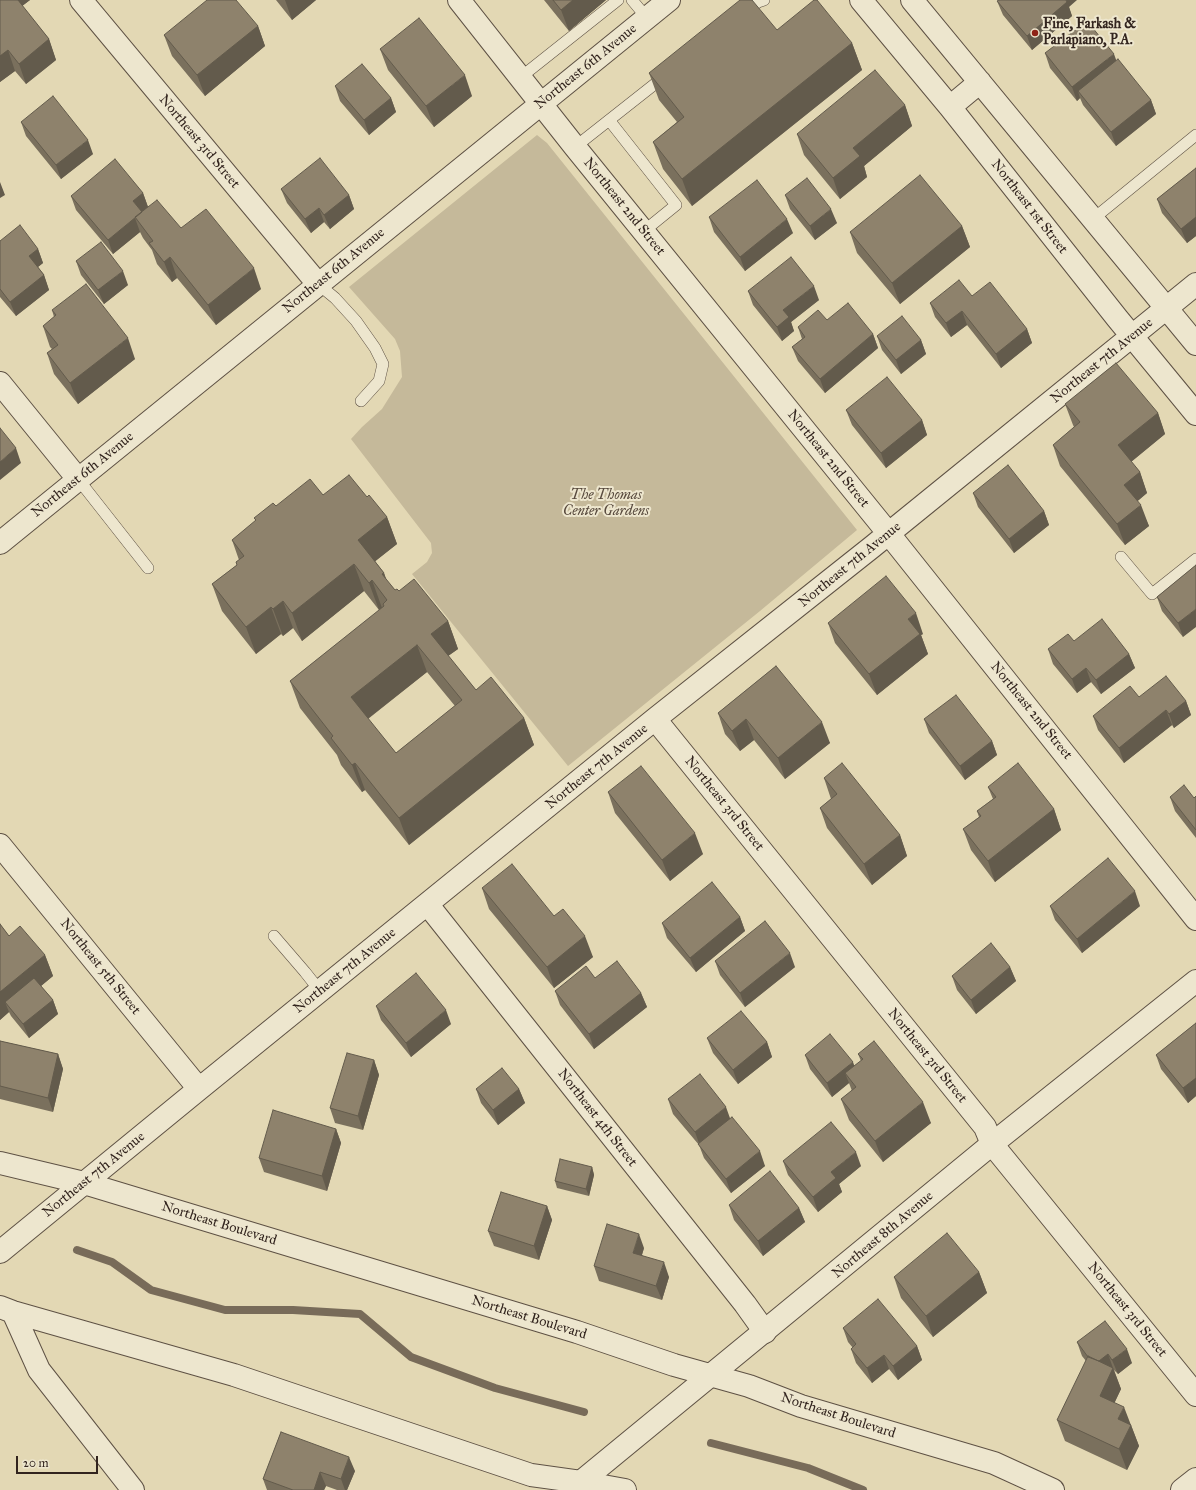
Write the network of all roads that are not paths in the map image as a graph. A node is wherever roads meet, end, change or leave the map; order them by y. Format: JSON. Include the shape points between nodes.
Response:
{"nodes":[{"id":1,"x":81,"y":0,"type":"edge"},
{"id":2,"x":459,"y":0,"type":"edge"},
{"id":3,"x":618,"y":0,"type":"edge"},
{"id":4,"x":632,"y":0,"type":"edge"},
{"id":5,"x":669,"y":0,"type":"edge"},
{"id":6,"x":764,"y":0,"type":"edge"},
{"id":7,"x":861,"y":0,"type":"edge"},
{"id":8,"x":912,"y":0,"type":"edge"},
{"id":9,"x":647,"y":18,"type":"junction"},
{"id":10,"x":733,"y":22,"type":"edge"},
{"id":11,"x":671,"y":71,"type":"edge"},
{"id":12,"x":521,"y":77,"type":"junction"},
{"id":13,"x":980,"y":82,"type":"junction"},
{"id":14,"x":541,"y":104,"type":"junction"},
{"id":15,"x":950,"y":107,"type":"junction"},
{"id":16,"x":609,"y":120,"type":"junction"},
{"id":17,"x":1196,"y":135,"type":"edge"},
{"id":18,"x":575,"y":147,"type":"junction"},
{"id":19,"x":1093,"y":219,"type":"junction"},
{"id":20,"x":644,"y":231,"type":"junction"},
{"id":21,"x":318,"y":284,"type":"junction"},
{"id":22,"x":1196,"y":284,"type":"edge"},
{"id":23,"x":1166,"y":308,"type":"junction"},
{"id":24,"x":1132,"y":336,"type":"junction"},
{"id":25,"x":1196,"y":344,"type":"edge"},
{"id":26,"x":0,"y":383,"type":"edge"},
{"id":27,"x":361,"y":401,"type":"dead end"},
{"id":28,"x":1196,"y":414,"type":"edge"},
{"id":29,"x":78,"y":479,"type":"junction"},
{"id":30,"x":889,"y":534,"type":"junction"},
{"id":31,"x":0,"y":543,"type":"edge"},
{"id":32,"x":1121,"y":557,"type":"dead end"},
{"id":33,"x":1196,"y":559,"type":"edge"},
{"id":34,"x":148,"y":568,"type":"dead end"},
{"id":35,"x":656,"y":719,"type":"junction"},
{"id":36,"x":0,"y":845,"type":"edge"},
{"id":37,"x":428,"y":905,"type":"junction"},
{"id":38,"x":1196,"y":919,"type":"edge"},
{"id":39,"x":274,"y":936,"type":"dead end"},
{"id":40,"x":1196,"y":981,"type":"edge"},
{"id":41,"x":320,"y":991,"type":"junction"},
{"id":42,"x":199,"y":1089,"type":"junction"},
{"id":43,"x":992,"y":1144,"type":"junction"},
{"id":44,"x":0,"y":1163,"type":"edge"},
{"id":45,"x":84,"y":1183,"type":"junction"},
{"id":46,"x":0,"y":1252,"type":"edge"},
{"id":47,"x":6,"y":1309,"type":"edge"},
{"id":48,"x":765,"y":1332,"type":"junction"},
{"id":49,"x":712,"y":1375,"type":"junction"},
{"id":50,"x":1196,"y":1395,"type":"edge"},
{"id":51,"x":1196,"y":1479,"type":"edge"},
{"id":52,"x":576,"y":1486,"type":"edge"},
{"id":53,"x":133,"y":1490,"type":"edge"},
{"id":54,"x":625,"y":1490,"type":"edge"},
{"id":55,"x":1053,"y":1490,"type":"edge"},
{"id":56,"x":1182,"y":1490,"type":"edge"}],
"edges":[{"from":1,"to":21,"type":"street","name":"Northeast 3rd Street"},
{"from":2,"to":12,"type":"street","name":"Northeast 2nd Street"},
{"from":3,"to":12,"type":"lane"},
{"from":4,"to":9,"type":"lane"},
{"from":5,"to":9,"type":"street","name":"Northeast 6th Avenue"},
{"from":6,"to":10,"type":"lane"},
{"from":7,"to":15,"type":"street","name":"Northeast 1st Street"},
{"from":8,"to":13,"type":"street"},
{"from":9,"to":14,"type":"street","name":"Northeast 6th Avenue"},
{"from":11,"to":16,"type":"lane"},
{"from":12,"to":14,"type":"street","name":"Northeast 2nd Street"},
{"from":13,"to":15,"type":"street"},
{"from":13,"to":19,"type":"street"},
{"from":14,"to":18,"type":"street","name":"Northeast 2nd Street"},
{"from":14,"to":21,"type":"street","name":"Northeast 6th Avenue"},
{"from":15,"to":24,"type":"street","name":"Northeast 1st Street"},
{"from":16,"to":18,"type":"lane"},
{"from":16,"to":20,"type":"lane","via":[[676,205]]},
{"from":17,"to":19,"type":"lane"},
{"from":18,"to":20,"type":"street","name":"Northeast 2nd Street"},
{"from":19,"to":23,"type":"street"},
{"from":20,"to":30,"type":"street","name":"Northeast 2nd Street"},
{"from":21,"to":27,"type":"lane","via":[[356,321],[376,348],[383,364],[379,381]]},
{"from":21,"to":29,"type":"street","name":"Northeast 6th Avenue"},
{"from":22,"to":23,"type":"street","name":"Northeast 7th Avenue"},
{"from":23,"to":24,"type":"street","name":"Northeast 7th Avenue"},
{"from":23,"to":25,"type":"street"},
{"from":24,"to":28,"type":"street","name":"Northeast 1st Street"},
{"from":24,"to":30,"type":"street","name":"Northeast 7th Avenue"},
{"from":26,"to":29,"type":"street"},
{"from":29,"to":31,"type":"street","name":"Northeast 6th Avenue"},
{"from":29,"to":34,"type":"lane"},
{"from":30,"to":35,"type":"street","name":"Northeast 7th Avenue"},
{"from":30,"to":38,"type":"street","name":"Northeast 2nd Street"},
{"from":32,"to":33,"type":"lane","via":[[1152,594]]},
{"from":35,"to":37,"type":"street","name":"Northeast 7th Avenue"},
{"from":35,"to":43,"type":"street","name":"Northeast 3rd Street","via":[[985,1127]]},
{"from":36,"to":42,"type":"street","name":"Northeast 5th Street"},
{"from":37,"to":41,"type":"street","name":"Northeast 7th Avenue"},
{"from":37,"to":48,"type":"street","name":"Northeast 4th Street"},
{"from":39,"to":41,"type":"lane"},
{"from":40,"to":43,"type":"street","name":"Northeast 8th Avenue"},
{"from":41,"to":42,"type":"street","name":"Northeast 7th Avenue"},
{"from":42,"to":45,"type":"street","name":"Northeast 7th Avenue"},
{"from":43,"to":48,"type":"street","name":"Northeast 8th Avenue"},
{"from":43,"to":50,"type":"street","name":"Northeast 3rd Street"},
{"from":44,"to":45,"type":"street","name":"Northeast Boulevard"},
{"from":45,"to":46,"type":"street","name":"Northeast 7th Avenue"},
{"from":45,"to":49,"type":"street","name":"Northeast Boulevard"},
{"from":47,"to":52,"type":"street","via":[[234,1375],[531,1475]]},
{"from":47,"to":53,"type":"street","via":[[39,1370]]},
{"from":48,"to":49,"type":"street","name":"Northeast 8th Avenue"},
{"from":49,"to":52,"type":"street","name":"Northeast 8th Avenue"},
{"from":49,"to":55,"type":"street","name":"Northeast Boulevard","via":[[801,1406],[994,1463]]},
{"from":51,"to":56,"type":"street"},
{"from":52,"to":54,"type":"street"}]}
